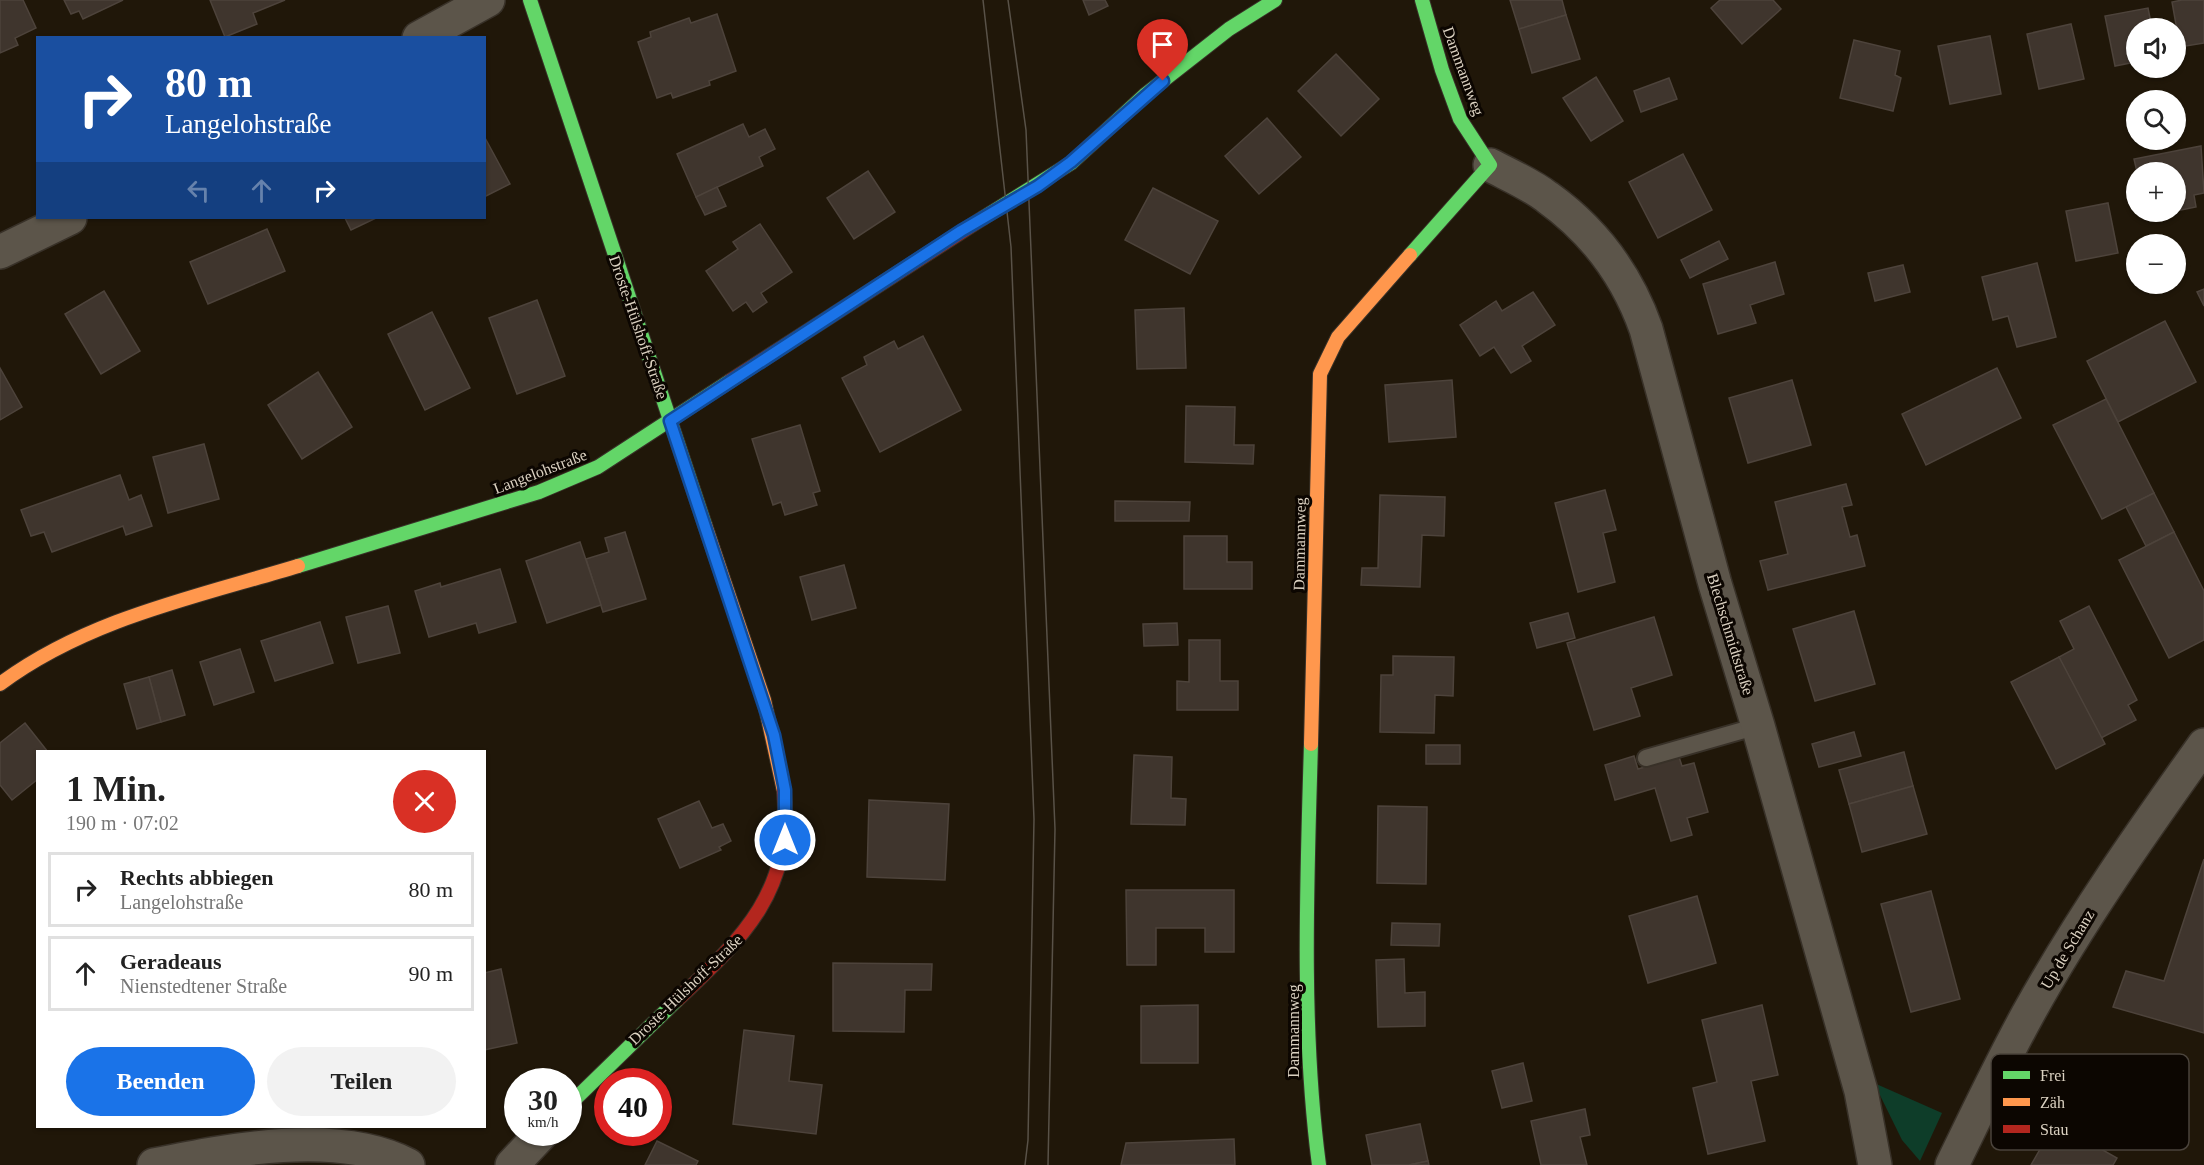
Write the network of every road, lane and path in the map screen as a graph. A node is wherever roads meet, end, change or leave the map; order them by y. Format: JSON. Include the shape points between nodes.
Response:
{"nodes":[{"id":1,"x":488,"y":0,"type":"edge"},
{"id":2,"x":530,"y":0,"type":"edge"},
{"id":3,"x":1275,"y":0,"type":"edge"},
{"id":4,"x":1422,"y":0,"type":"edge"},
{"id":5,"x":423,"y":36,"type":"edge"},
{"id":6,"x":1490,"y":165,"type":"junction"},
{"id":7,"x":68,"y":219,"type":"edge"},
{"id":8,"x":0,"y":252,"type":"edge"},
{"id":9,"x":670,"y":421,"type":"junction"},
{"id":10,"x":0,"y":684,"type":"edge"},
{"id":11,"x":1758,"y":726,"type":"junction"},
{"id":12,"x":2204,"y":746,"type":"edge"},
{"id":13,"x":1646,"y":758,"type":"dead end"},
{"id":14,"x":2007,"y":1054,"type":"edge"},
{"id":15,"x":1991,"y":1086,"type":"edge"},
{"id":16,"x":582,"y":1091,"type":"edge"},
{"id":17,"x":530,"y":1146,"type":"edge"},
{"id":18,"x":154,"y":1165,"type":"edge"},
{"id":19,"x":408,"y":1165,"type":"edge"},
{"id":20,"x":512,"y":1165,"type":"edge"},
{"id":21,"x":1319,"y":1165,"type":"edge"},
{"id":22,"x":1875,"y":1165,"type":"edge"},
{"id":23,"x":1952,"y":1165,"type":"edge"}],
"edges":[{"from":1,"to":5,"type":"street"},
{"from":2,"to":9,"type":"street","name":"Droste-Hülshoff-Straße"},
{"from":3,"to":9,"type":"street","name":"Langelohstraße","via":[[1229,29],[1146,94],[1071,162]]},
{"from":4,"to":6,"type":"street","name":"Dammannweg","via":[[1461,119]]},
{"from":6,"to":11,"type":"street","name":"Blechschmidtstraße","via":[[1547,196],[1586,231],[1617,266],[1635,296]]},
{"from":6,"to":21,"type":"street","name":"Dammannweg","via":[[1338,337],[1320,374],[1308,850],[1310,1098]]},
{"from":7,"to":8,"type":"street"},
{"from":9,"to":10,"type":"street","name":"Langelohstraße","via":[[634,446],[570,480],[107,624],[30,661]]},
{"from":9,"to":16,"type":"street","name":"Droste-Hülshoff-Straße","via":[[774,735],[785,790],[785,840],[777,876],[739,941]]},
{"from":11,"to":13,"type":"lane"},
{"from":11,"to":22,"type":"street","name":"Blechschmidtstraße","via":[[1861,1091]]},
{"from":12,"to":14,"type":"street","name":"Up de Schanz","via":[[2062,955]]},
{"from":15,"to":23,"type":"street","name":"Up de Schanz"},
{"from":17,"to":20,"type":"street"},
{"from":18,"to":19,"type":"street","via":[[260,1148],[320,1145],[363,1149]]}]}
